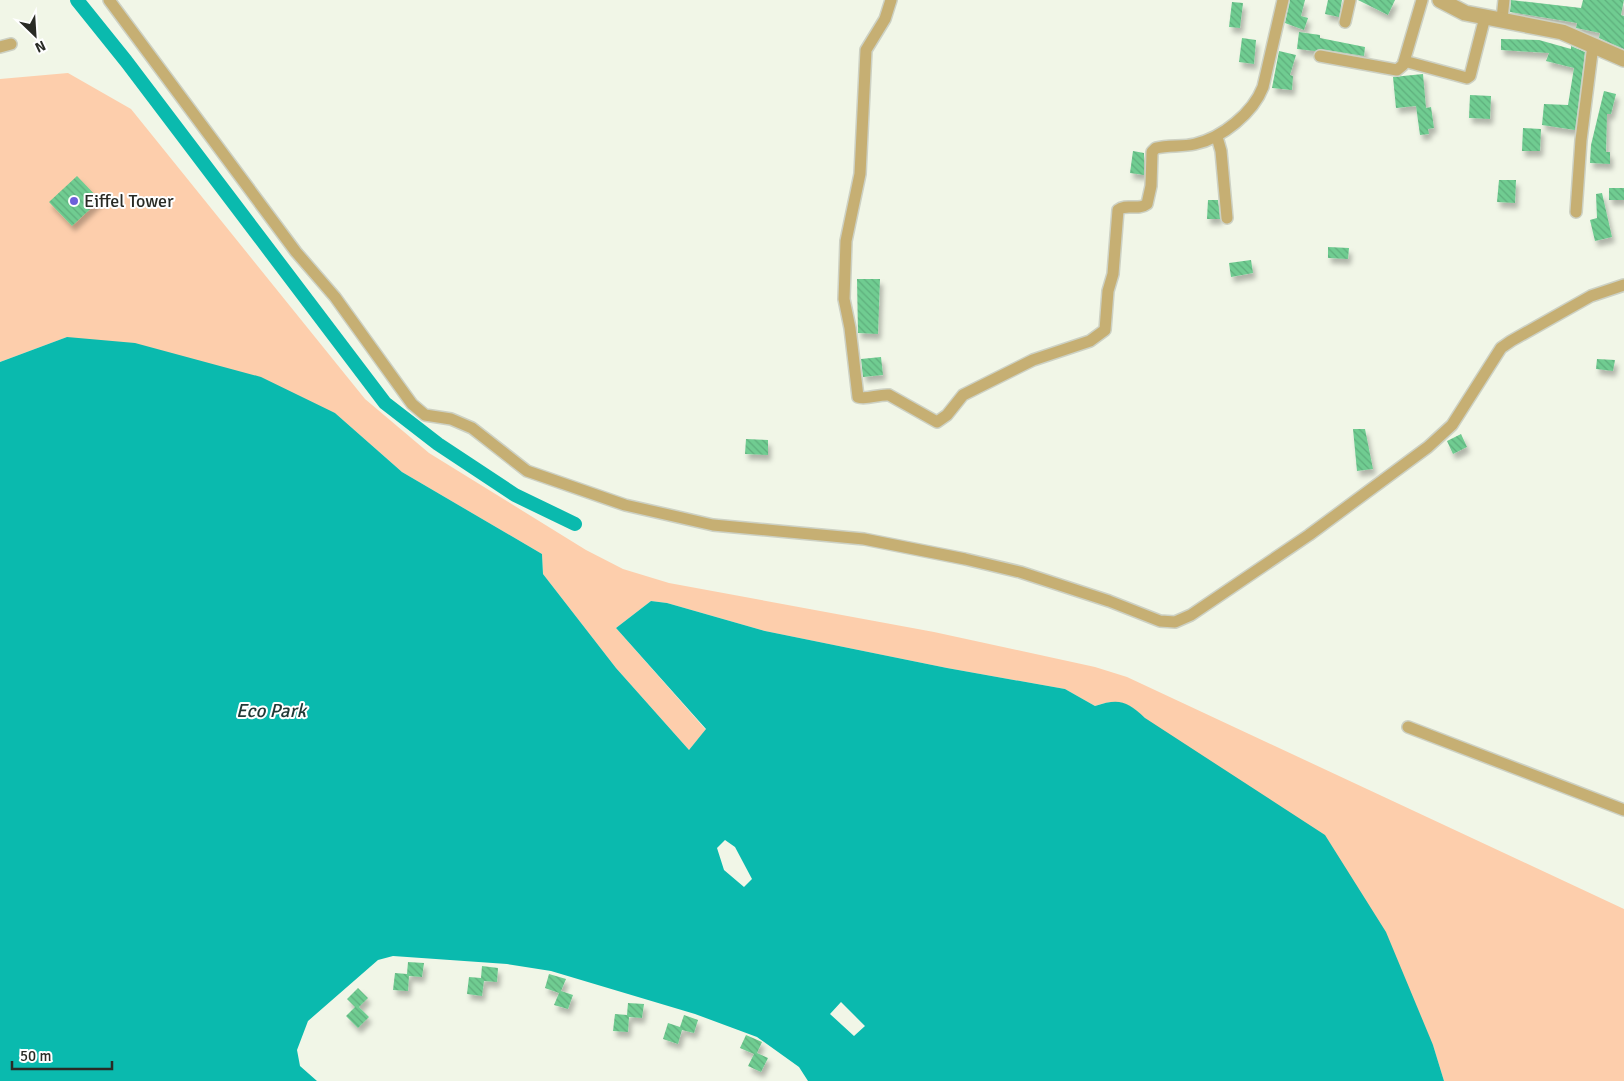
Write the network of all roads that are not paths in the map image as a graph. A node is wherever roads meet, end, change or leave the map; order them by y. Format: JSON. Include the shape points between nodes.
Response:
{"nodes":[{"id":1,"x":109,"y":0,"type":"edge"},
{"id":2,"x":891,"y":0,"type":"edge"},
{"id":3,"x":1283,"y":0,"type":"edge"},
{"id":4,"x":1350,"y":0,"type":"edge"},
{"id":5,"x":1422,"y":0,"type":"edge"},
{"id":6,"x":1440,"y":0,"type":"edge"},
{"id":7,"x":1504,"y":0,"type":"edge"},
{"id":8,"x":1485,"y":17,"type":"junction"},
{"id":9,"x":1502,"y":19,"type":"junction"},
{"id":10,"x":1345,"y":22,"type":"dead end"},
{"id":11,"x":1593,"y":46,"type":"junction"},
{"id":12,"x":1320,"y":56,"type":"dead end"},
{"id":13,"x":1624,"y":58,"type":"edge"},
{"id":14,"x":1404,"y":61,"type":"junction"},
{"id":15,"x":1217,"y":137,"type":"junction"},
{"id":16,"x":1576,"y":212,"type":"dead end"},
{"id":17,"x":1227,"y":218,"type":"dead end"},
{"id":18,"x":1624,"y":285,"type":"edge"},
{"id":19,"x":1408,"y":726,"type":"dead end"},
{"id":20,"x":1624,"y":810,"type":"edge"}],
"edges":[{"from":1,"to":18,"type":"street","via":[[296,252],[335,298],[412,404],[425,415],[451,419],[472,428],[527,472],[625,505],[706,524],[864,539],[965,558],[1020,572],[1160,621],[1175,622],[1191,615],[1428,447],[1452,425],[1506,344],[1591,296]]},
{"from":2,"to":15,"type":"street","via":[[885,19],[866,50],[860,174],[846,241],[844,300],[860,398],[889,395],[937,422],[963,395],[1033,360],[1100,336],[1107,322],[1118,210],[1147,204],[1152,152],[1161,147],[1194,145]]},
{"from":3,"to":15,"type":"street","via":[[1264,87],[1258,100]]},
{"from":4,"to":10,"type":"street"},
{"from":5,"to":14,"type":"street"},
{"from":6,"to":8,"type":"street","via":[[1457,10]]},
{"from":7,"to":9,"type":"street"},
{"from":8,"to":9,"type":"street"},
{"from":8,"to":14,"type":"street","via":[[1467,78]]},
{"from":9,"to":11,"type":"street","via":[[1562,32]]},
{"from":11,"to":13,"type":"street"},
{"from":11,"to":16,"type":"street"},
{"from":12,"to":14,"type":"street","via":[[1394,71]]},
{"from":15,"to":17,"type":"street"},
{"from":19,"to":20,"type":"street"}]}
